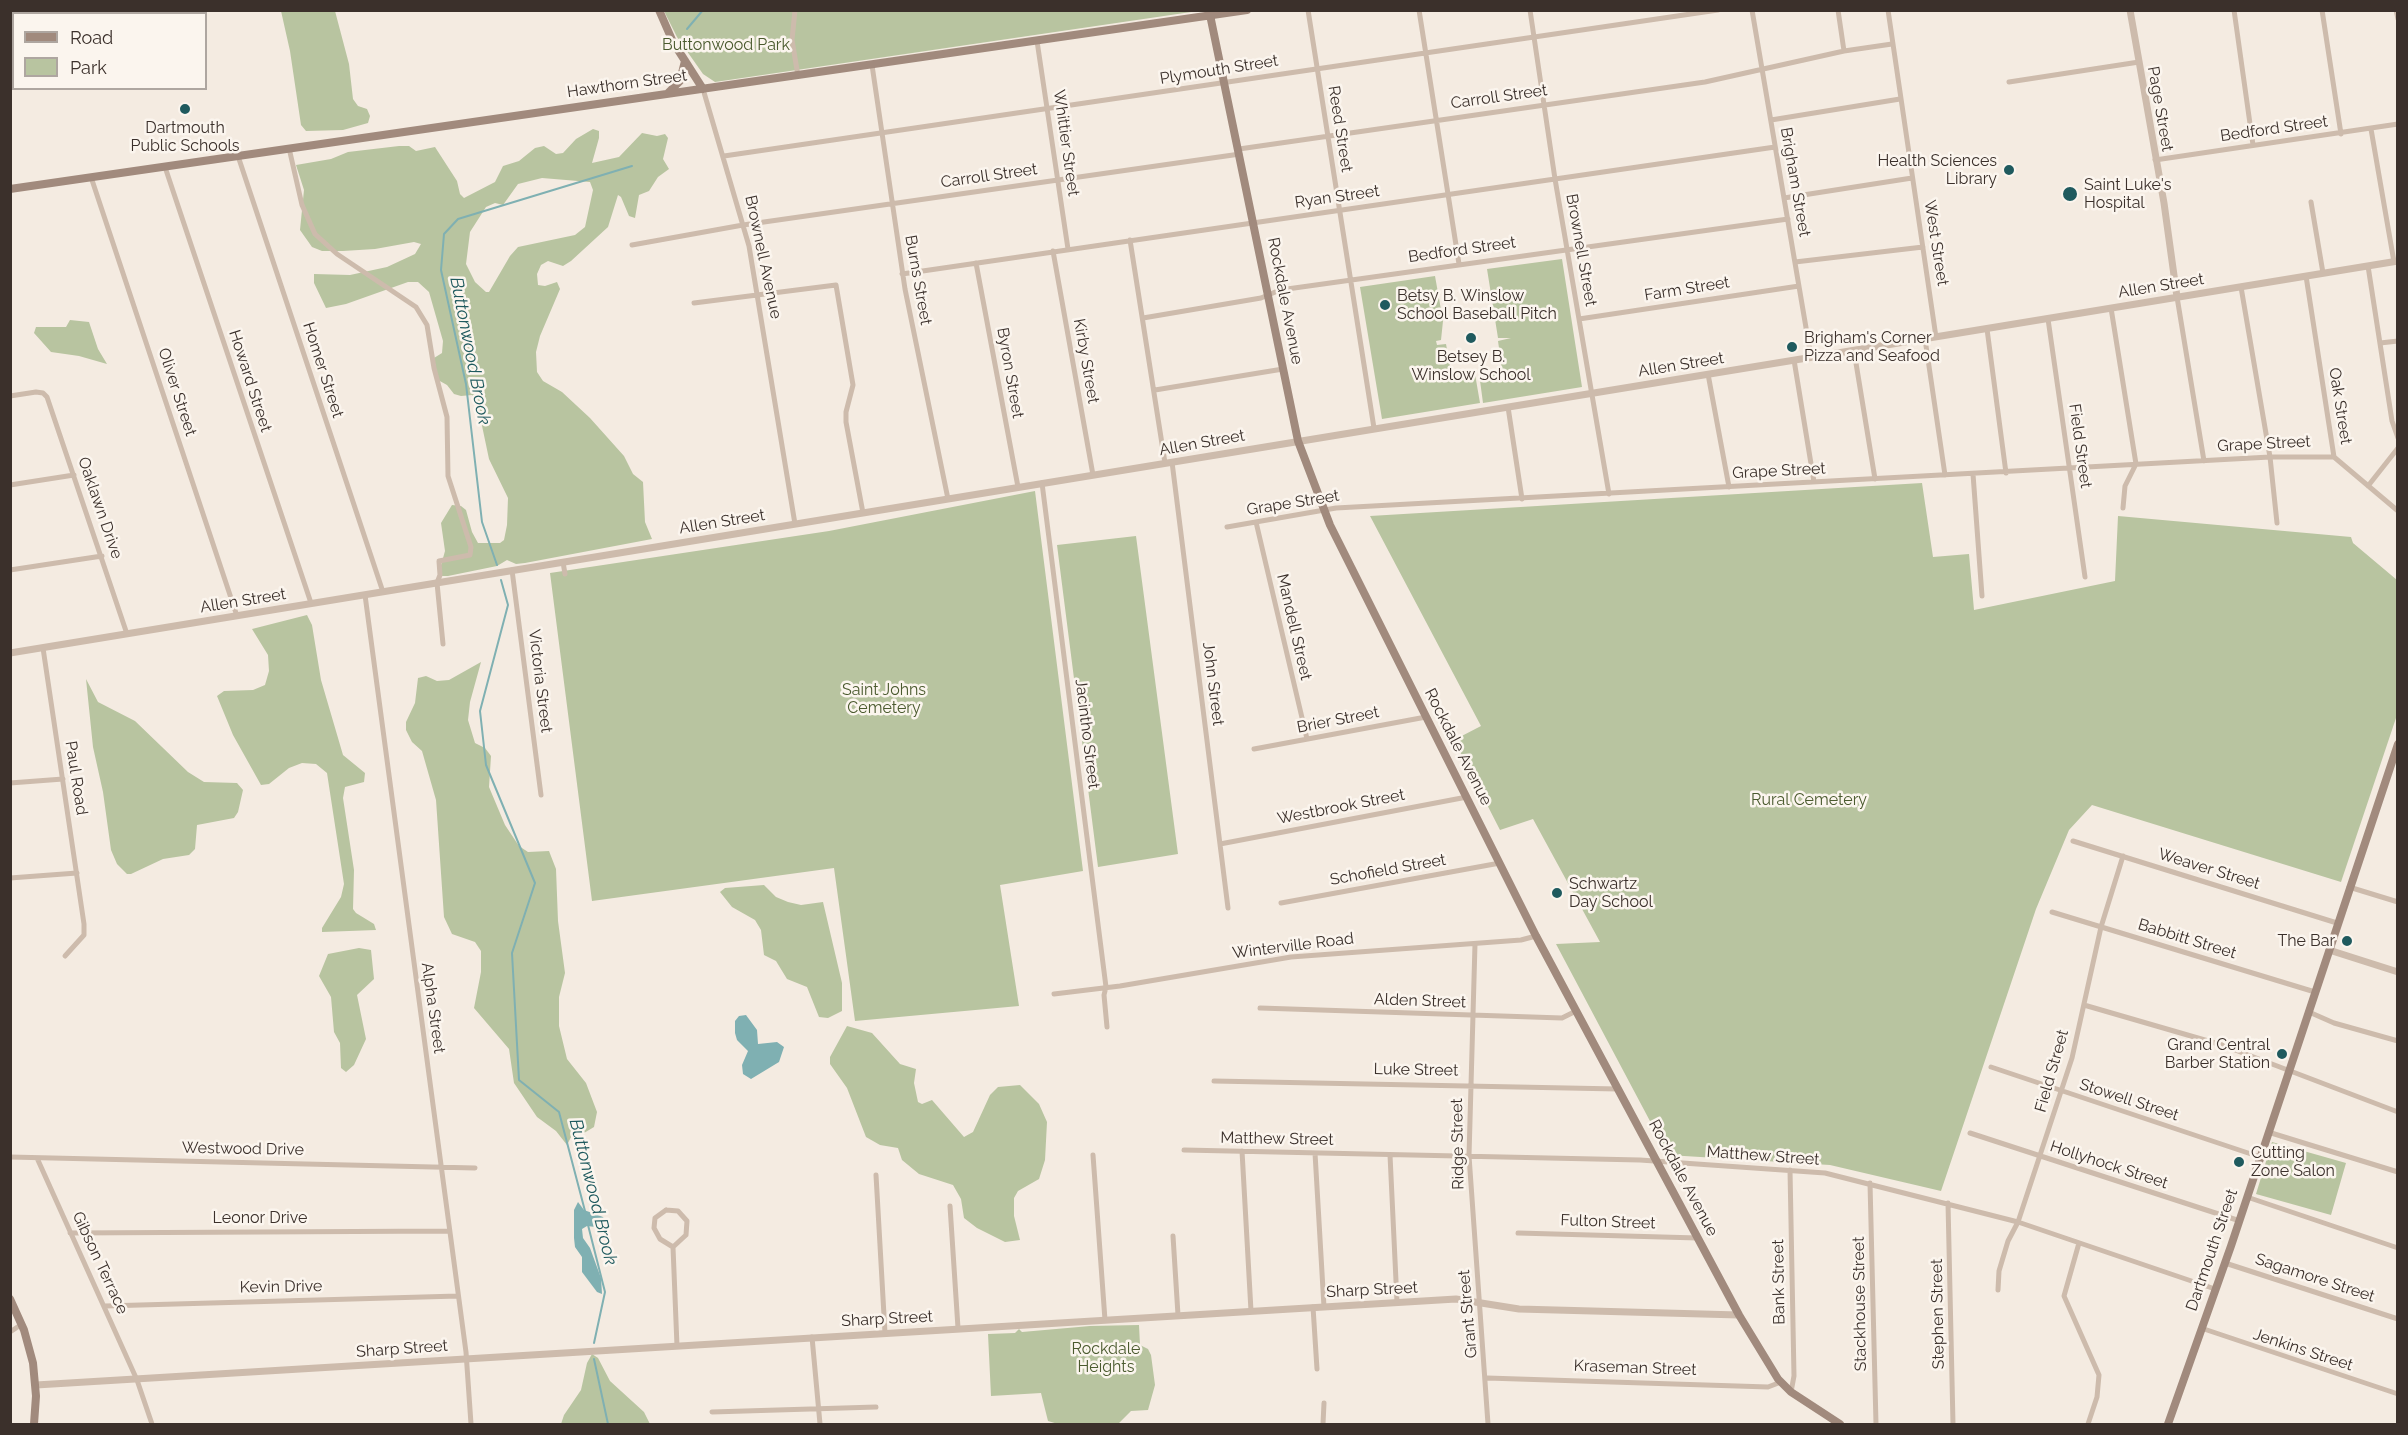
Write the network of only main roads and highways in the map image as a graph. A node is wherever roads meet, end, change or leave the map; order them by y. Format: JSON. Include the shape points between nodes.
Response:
{"nodes":[{"id":1,"x":659,"y":10,"type":"edge"},
{"id":2,"x":1247,"y":10,"type":"edge"},
{"id":3,"x":1210,"y":13,"type":"edge"},
{"id":4,"x":685,"y":61,"type":"junction"},
{"id":5,"x":703,"y":89,"type":"junction"},
{"id":6,"x":667,"y":93,"type":"junction"},
{"id":7,"x":10,"y":189,"type":"edge"},
{"id":8,"x":2397,"y":744,"type":"edge"},
{"id":9,"x":2394,"y":768,"type":"edge"},
{"id":10,"x":10,"y":1299,"type":"edge"},
{"id":11,"x":34,"y":1425,"type":"edge"},
{"id":12,"x":1840,"y":1425,"type":"edge"},
{"id":13,"x":2168,"y":1425,"type":"edge"}],
"edges":[{"from":1,"to":4,"type":"main road","name":"Brownell Avenue"},
{"from":2,"to":3,"type":"main road","name":"Hawthorn Street"},
{"from":3,"to":5,"type":"main road","name":"Hawthorn Street"},
{"from":3,"to":12,"type":"main road","name":"Rockdale Avenue","via":[[1298,441],[1323,510],[1536,936],[1739,1315],[1781,1382]]},
{"from":4,"to":5,"type":"main road","name":"Brownell Avenue"},
{"from":4,"to":6,"type":"main road","via":[[680,81]]},
{"from":5,"to":6,"type":"main road","name":"Hawthorn Street"},
{"from":6,"to":7,"type":"main road","name":"Hawthorn Street"},
{"from":8,"to":9,"type":"main road","name":"Dartmouth Street"},
{"from":9,"to":13,"type":"main road","name":"Dartmouth Street","via":[[2349,887],[2240,1221]]},
{"from":10,"to":11,"type":"main road","via":[[32,1356],[36,1385]]}]}
